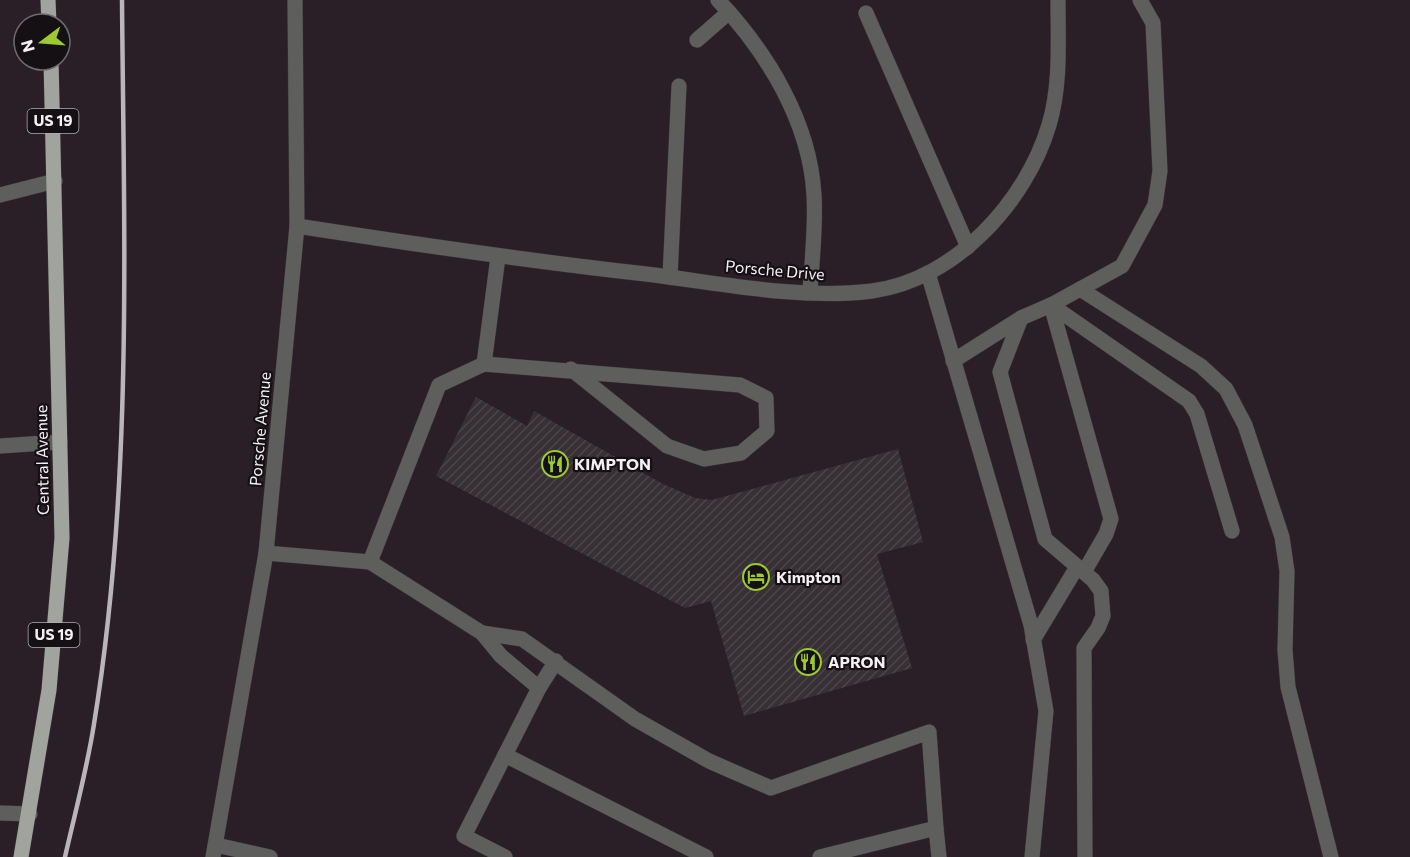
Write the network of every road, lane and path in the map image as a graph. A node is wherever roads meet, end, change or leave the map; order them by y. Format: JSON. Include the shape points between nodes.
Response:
{"nodes":[{"id":1,"x":295,"y":0,"type":"edge"},
{"id":2,"x":718,"y":0,"type":"edge"},
{"id":3,"x":1058,"y":0,"type":"edge"},
{"id":4,"x":1140,"y":0,"type":"edge"},
{"id":5,"x":729,"y":12,"type":"junction"},
{"id":6,"x":866,"y":13,"type":"dead end"},
{"id":7,"x":698,"y":39,"type":"dead end"},
{"id":8,"x":51,"y":72,"type":"edge"},
{"id":9,"x":679,"y":87,"type":"dead end"},
{"id":10,"x":55,"y":181,"type":"junction"},
{"id":11,"x":0,"y":195,"type":"edge"},
{"id":12,"x":297,"y":226,"type":"junction"},
{"id":13,"x":968,"y":248,"type":"junction"},
{"id":14,"x":498,"y":257,"type":"junction"},
{"id":15,"x":928,"y":273,"type":"junction"},
{"id":16,"x":670,"y":277,"type":"junction"},
{"id":17,"x":1080,"y":289,"type":"junction"},
{"id":18,"x":810,"y":291,"type":"junction"},
{"id":19,"x":1051,"y":305,"type":"junction"},
{"id":20,"x":1022,"y":318,"type":"junction"},
{"id":21,"x":953,"y":361,"type":"junction"},
{"id":22,"x":484,"y":364,"type":"junction"},
{"id":23,"x":570,"y":369,"type":"junction"},
{"id":24,"x":60,"y":442,"type":"junction"},
{"id":25,"x":0,"y":446,"type":"edge"},
{"id":26,"x":1232,"y":531,"type":"dead end"},
{"id":27,"x":266,"y":553,"type":"junction"},
{"id":28,"x":370,"y":562,"type":"junction"},
{"id":29,"x":1081,"y":569,"type":"junction"},
{"id":30,"x":482,"y":633,"type":"junction"},
{"id":31,"x":1034,"y":640,"type":"junction"},
{"id":32,"x":556,"y":661,"type":"junction"},
{"id":33,"x":539,"y":688,"type":"junction"},
{"id":34,"x":505,"y":755,"type":"junction"},
{"id":35,"x":0,"y":813,"type":"edge"},
{"id":36,"x":30,"y":814,"type":"junction"},
{"id":37,"x":936,"y":828,"type":"junction"},
{"id":38,"x":215,"y":851,"type":"edge"},
{"id":39,"x":21,"y":857,"type":"edge"},
{"id":40,"x":270,"y":857,"type":"edge"},
{"id":41,"x":504,"y":857,"type":"edge"},
{"id":42,"x":706,"y":857,"type":"edge"},
{"id":43,"x":820,"y":857,"type":"edge"},
{"id":44,"x":939,"y":857,"type":"edge"},
{"id":45,"x":1032,"y":857,"type":"edge"},
{"id":46,"x":1084,"y":857,"type":"edge"},
{"id":47,"x":1331,"y":857,"type":"edge"}],
"edges":[{"from":1,"to":12,"type":"street","name":"Porsche Avenue"},
{"from":2,"to":5,"type":"street"},
{"from":3,"to":13,"type":"street","name":"Porsche Drive","via":[[1057,79],[1049,125],[1006,210]]},
{"from":4,"to":17,"type":"street","via":[[1153,23],[1160,171],[1155,205],[1122,266]]},
{"from":5,"to":7,"type":"street"},
{"from":5,"to":18,"type":"street","via":[[756,45],[787,99],[805,144],[814,193]]},
{"from":6,"to":13,"type":"street"},
{"from":8,"to":10,"type":"main road","name":"Central Avenue","number":"US 19"},
{"from":9,"to":16,"type":"street"},
{"from":10,"to":11,"type":"street"},
{"from":10,"to":24,"type":"main road","name":"Central Avenue","number":"US 19"},
{"from":12,"to":14,"type":"street","name":"Porsche Drive"},
{"from":12,"to":27,"type":"street","name":"Porsche Avenue"},
{"from":13,"to":15,"type":"street","name":"Porsche Drive"},
{"from":14,"to":16,"type":"street","name":"Porsche Drive"},
{"from":14,"to":22,"type":"street"},
{"from":15,"to":18,"type":"street","name":"Porsche Drive","via":[[873,291]]},
{"from":15,"to":21,"type":"street"},
{"from":16,"to":18,"type":"street","name":"Porsche Drive"},
{"from":17,"to":19,"type":"street"},
{"from":17,"to":47,"type":"street","via":[[1201,366],[1226,389],[1245,424],[1282,537],[1287,571],[1288,687]]},
{"from":19,"to":20,"type":"street"},
{"from":19,"to":26,"type":"street","via":[[1189,401],[1197,414]]},
{"from":19,"to":29,"type":"street","via":[[1111,519],[1106,534]]},
{"from":20,"to":21,"type":"street"},
{"from":20,"to":29,"type":"street","via":[[999,372],[1045,539]]},
{"from":21,"to":31,"type":"street"},
{"from":22,"to":23,"type":"street"},
{"from":22,"to":28,"type":"street","via":[[439,385]]},
{"from":23,"to":23,"type":"street","via":[[740,385],[766,398],[767,431],[741,453],[704,459],[667,446]]},
{"from":24,"to":25,"type":"street"},
{"from":24,"to":36,"type":"main road","name":"Central Avenue","number":"US 19","via":[[59,569],[49,690]]},
{"from":27,"to":28,"type":"street"},
{"from":27,"to":38,"type":"street","name":"Porsche Avenue"},
{"from":28,"to":30,"type":"street"},
{"from":29,"to":31,"type":"street"},
{"from":29,"to":46,"type":"street","via":[[1101,591],[1104,603],[1098,628],[1084,648]]},
{"from":30,"to":32,"type":"street","via":[[522,639]]},
{"from":30,"to":33,"type":"street","via":[[501,656]]},
{"from":31,"to":45,"type":"street","via":[[1046,711]]},
{"from":32,"to":33,"type":"street"},
{"from":32,"to":37,"type":"street","via":[[635,720],[709,761],[771,788],[929,732]]},
{"from":33,"to":34,"type":"street"},
{"from":34,"to":41,"type":"street","via":[[464,836]]},
{"from":34,"to":42,"type":"street"},
{"from":35,"to":36,"type":"street"},
{"from":36,"to":39,"type":"main road","name":"Central Avenue","number":"US 19"},
{"from":37,"to":43,"type":"street"},
{"from":37,"to":44,"type":"street"},
{"from":38,"to":40,"type":"street"}]}
